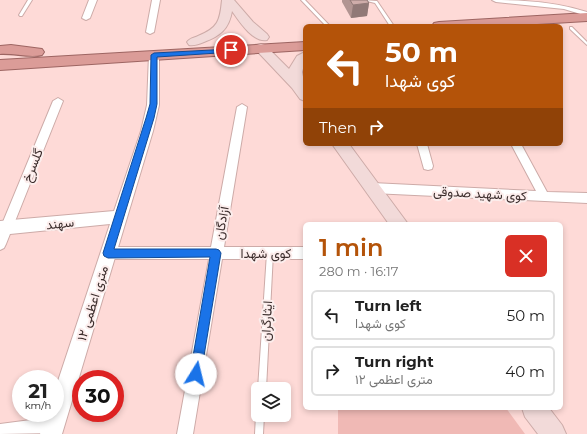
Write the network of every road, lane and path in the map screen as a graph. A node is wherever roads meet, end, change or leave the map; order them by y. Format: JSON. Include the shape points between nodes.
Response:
{"nodes":[{"id":1,"x":30,"y":0,"type":"edge"},
{"id":2,"x":93,"y":0,"type":"edge"},
{"id":3,"x":156,"y":0,"type":"edge"},
{"id":4,"x":228,"y":0,"type":"edge"},
{"id":5,"x":303,"y":0,"type":"edge"},
{"id":6,"x":365,"y":0,"type":"edge"},
{"id":7,"x":496,"y":0,"type":"edge"},
{"id":8,"x":21,"y":15,"type":"dead end"},
{"id":9,"x":587,"y":16,"type":"edge"},
{"id":10,"x":86,"y":18,"type":"dead end"},
{"id":11,"x":326,"y":24,"type":"edge"},
{"id":12,"x":391,"y":24,"type":"edge"},
{"id":13,"x":469,"y":24,"type":"edge"},
{"id":14,"x":587,"y":27,"type":"edge"},
{"id":15,"x":566,"y":28,"type":"edge"},
{"id":16,"x":150,"y":32,"type":"dead end"},
{"id":17,"x":303,"y":34,"type":"edge"},
{"id":18,"x":193,"y":42,"type":"junction"},
{"id":19,"x":262,"y":43,"type":"junction"},
{"id":20,"x":587,"y":44,"type":"edge"},
{"id":21,"x":303,"y":46,"type":"edge"},
{"id":22,"x":0,"y":50,"type":"edge"},
{"id":23,"x":0,"y":54,"type":"edge"},
{"id":24,"x":154,"y":55,"type":"junction"},
{"id":25,"x":35,"y":57,"type":"junction"},
{"id":26,"x":303,"y":57,"type":"edge"},
{"id":27,"x":0,"y":65,"type":"edge"},
{"id":28,"x":0,"y":72,"type":"edge"},
{"id":29,"x":297,"y":85,"type":"junction"},
{"id":30,"x":303,"y":93,"type":"edge"},
{"id":31,"x":58,"y":101,"type":"dead end"},
{"id":32,"x":242,"y":107,"type":"dead end"},
{"id":33,"x":341,"y":146,"type":"edge"},
{"id":34,"x":423,"y":146,"type":"edge"},
{"id":35,"x":517,"y":146,"type":"edge"},
{"id":36,"x":428,"y":166,"type":"dead end"},
{"id":37,"x":372,"y":188,"type":"junction"},
{"id":38,"x":544,"y":196,"type":"junction"},
{"id":39,"x":587,"y":198,"type":"edge"},
{"id":40,"x":119,"y":217,"type":"junction"},
{"id":41,"x":398,"y":222,"type":"edge"},
{"id":42,"x":3,"y":228,"type":"edge"},
{"id":43,"x":0,"y":244,"type":"edge"},
{"id":44,"x":108,"y":253,"type":"junction"},
{"id":45,"x":216,"y":253,"type":"junction"},
{"id":46,"x":270,"y":253,"type":"junction"},
{"id":47,"x":303,"y":253,"type":"edge"},
{"id":48,"x":262,"y":382,"type":"edge"},
{"id":49,"x":535,"y":410,"type":"edge"},
{"id":50,"x":260,"y":422,"type":"edge"},
{"id":51,"x":53,"y":429,"type":"edge"},
{"id":52,"x":0,"y":432,"type":"edge"},
{"id":53,"x":185,"y":434,"type":"edge"},
{"id":54,"x":259,"y":434,"type":"edge"},
{"id":55,"x":553,"y":434,"type":"edge"}],
"edges":[{"from":1,"to":8,"type":"lane"},
{"from":2,"to":10,"type":"street"},
{"from":3,"to":16,"type":"street"},
{"from":4,"to":18,"type":"main road","via":[[227,15],[222,28],[211,36]]},
{"from":4,"to":19,"type":"main road"},
{"from":5,"to":11,"type":"lane"},
{"from":6,"to":12,"type":"lane","via":[[376,2]]},
{"from":7,"to":9,"type":"street","via":[[564,7]]},
{"from":9,"to":13,"type":"highway"},
{"from":14,"to":15,"type":"highway"},
{"from":15,"to":20,"type":"lane"},
{"from":17,"to":19,"type":"highway"},
{"from":18,"to":19,"type":"highway"},
{"from":18,"to":25,"type":"highway"},
{"from":19,"to":21,"type":"highway","via":[[276,47]]},
{"from":19,"to":24,"type":"highway"},
{"from":19,"to":29,"type":"main road"},
{"from":22,"to":25,"type":"highway","via":[[11,49]]},
{"from":23,"to":25,"type":"highway"},
{"from":24,"to":25,"type":"highway"},
{"from":24,"to":40,"type":"street","name":"۱۲ متری اعظمی","via":[[153,104],[147,131]]},
{"from":25,"to":27,"type":"highway"},
{"from":25,"to":28,"type":"highway"},
{"from":26,"to":29,"type":"main road","via":[[298,60],[294,71]]},
{"from":29,"to":30,"type":"main road"},
{"from":31,"to":42,"type":"street","name":"گلسرخ"},
{"from":32,"to":45,"type":"street","name":"آزادگان"},
{"from":33,"to":37,"type":"main road"},
{"from":34,"to":36,"type":"street"},
{"from":35,"to":38,"type":"street"},
{"from":37,"to":38,"type":"street","name":"کوی شهید صدوقی"},
{"from":37,"to":41,"type":"main road"},
{"from":38,"to":39,"type":"street","name":"کوی شهید صدوقی"},
{"from":40,"to":42,"type":"street","name":"سهند"},
{"from":40,"to":44,"type":"street","name":"۱۲ متری اعظمی"},
{"from":42,"to":43,"type":"street","name":"گلسرخ"},
{"from":44,"to":45,"type":"street","name":"کوی شهدا"},
{"from":44,"to":51,"type":"street","name":"۱۲ متری اعظمی"},
{"from":45,"to":46,"type":"street","name":"کوی شهدا"},
{"from":45,"to":53,"type":"street","name":"آزادگان"},
{"from":46,"to":47,"type":"street","name":"کوی شهدا"},
{"from":46,"to":48,"type":"lane","name":"ایثارگران"},
{"from":49,"to":55,"type":"main road"},
{"from":50,"to":54,"type":"lane"},
{"from":51,"to":52,"type":"street"}]}
